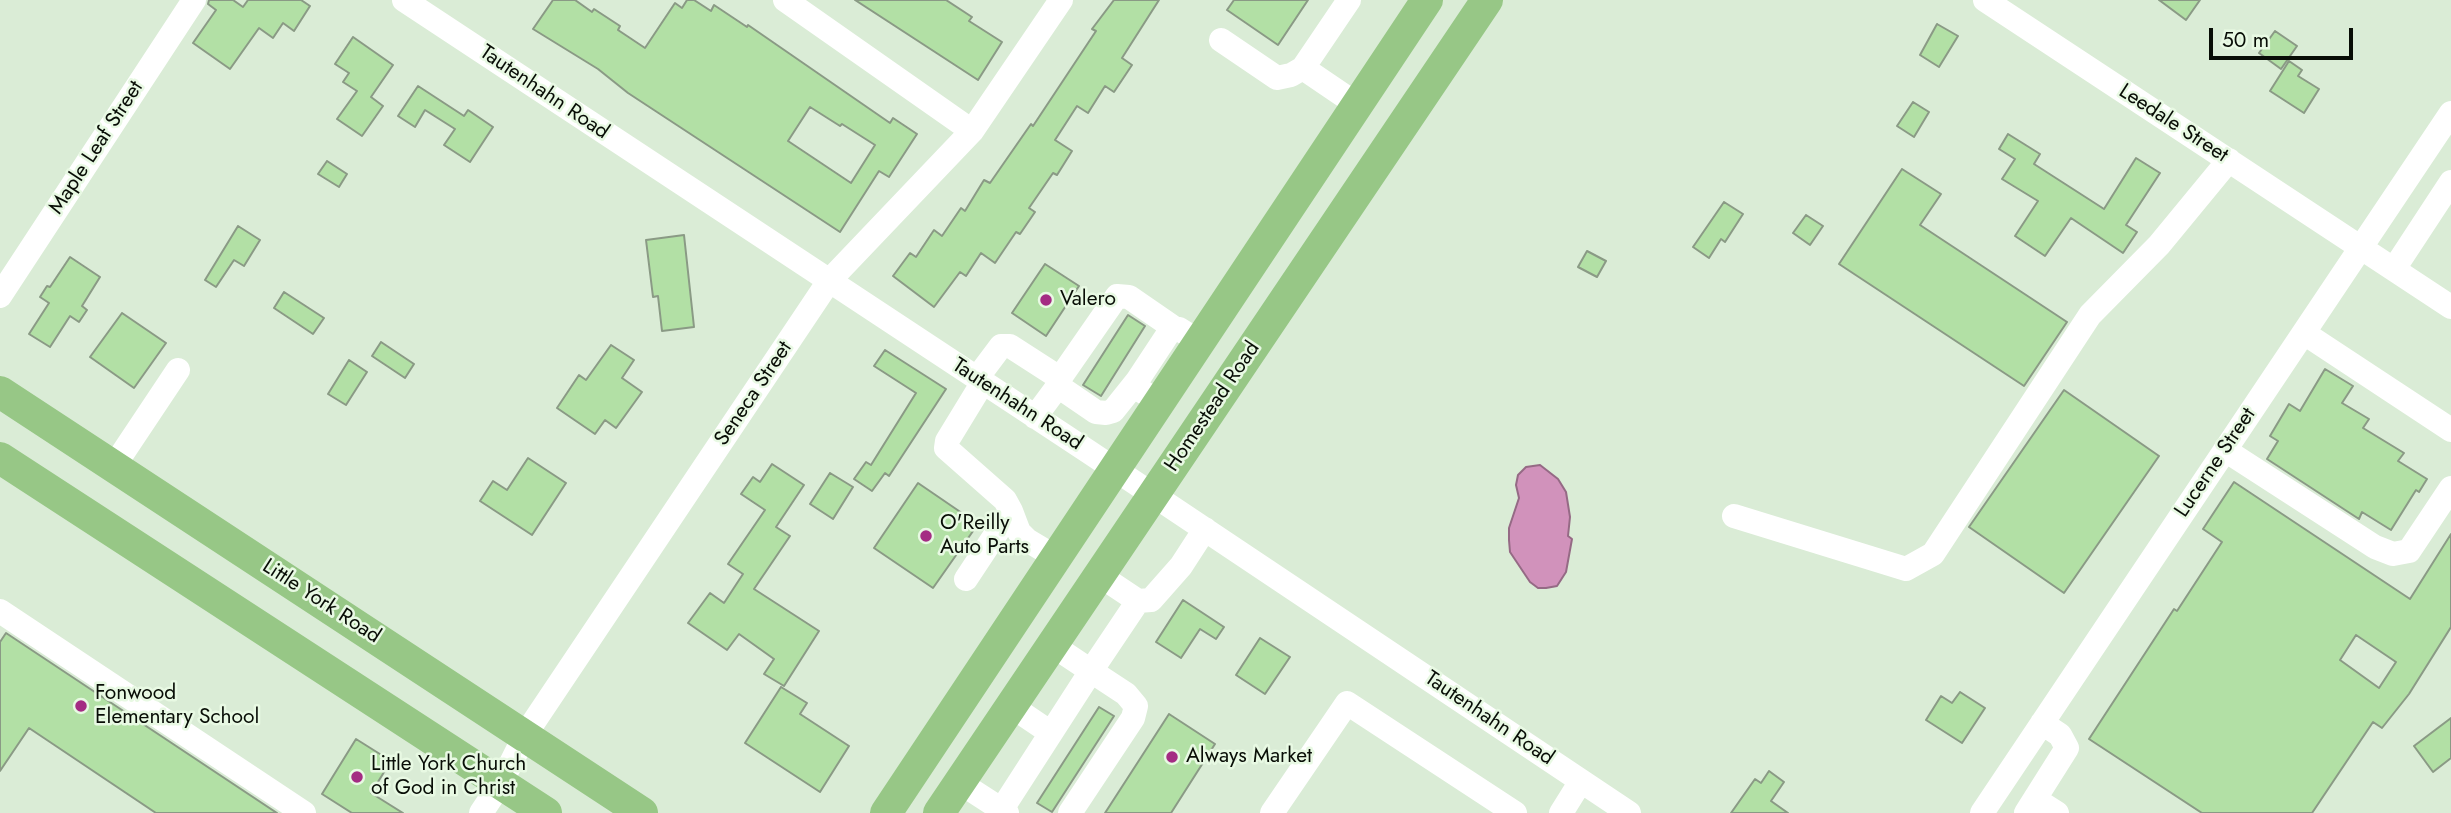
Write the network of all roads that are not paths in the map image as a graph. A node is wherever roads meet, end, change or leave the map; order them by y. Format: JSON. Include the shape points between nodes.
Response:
{"nodes":[{"id":1,"x":194,"y":0,"type":"edge"},
{"id":2,"x":404,"y":0,"type":"edge"},
{"id":3,"x":785,"y":0,"type":"edge"},
{"id":4,"x":1061,"y":0,"type":"edge"},
{"id":5,"x":1349,"y":0,"type":"edge"},
{"id":6,"x":1427,"y":0,"type":"edge"},
{"id":7,"x":1487,"y":0,"type":"edge"},
{"id":8,"x":1985,"y":0,"type":"edge"},
{"id":9,"x":1221,"y":40,"type":"dead end"},
{"id":10,"x":1303,"y":68,"type":"junction"},
{"id":11,"x":1356,"y":104,"type":"junction"},
{"id":12,"x":2451,"y":113,"type":"edge"},
{"id":13,"x":972,"y":131,"type":"junction"},
{"id":14,"x":1396,"y":134,"type":"junction"},
{"id":15,"x":2229,"y":160,"type":"junction"},
{"id":16,"x":2451,"y":182,"type":"edge"},
{"id":17,"x":2361,"y":247,"type":"junction"},
{"id":18,"x":2394,"y":269,"type":"junction"},
{"id":19,"x":829,"y":281,"type":"junction"},
{"id":20,"x":0,"y":296,"type":"edge"},
{"id":21,"x":2451,"y":307,"type":"edge"},
{"id":22,"x":2304,"y":333,"type":"junction"},
{"id":23,"x":1187,"y":335,"type":"junction"},
{"id":24,"x":178,"y":370,"type":"dead end"},
{"id":25,"x":980,"y":380,"type":"junction"},
{"id":26,"x":1137,"y":381,"type":"junction"},
{"id":27,"x":1058,"y":384,"type":"junction"},
{"id":28,"x":0,"y":392,"type":"edge"},
{"id":29,"x":1160,"y":402,"type":"junction"},
{"id":30,"x":1035,"y":417,"type":"junction"},
{"id":31,"x":2451,"y":430,"type":"edge"},
{"id":32,"x":2225,"y":450,"type":"junction"},
{"id":33,"x":0,"y":458,"type":"edge"},
{"id":34,"x":114,"y":466,"type":"junction"},
{"id":35,"x":1116,"y":470,"type":"junction"},
{"id":36,"x":2451,"y":488,"type":"edge"},
{"id":37,"x":1153,"y":495,"type":"junction"},
{"id":38,"x":1011,"y":511,"type":"junction"},
{"id":39,"x":1734,"y":516,"type":"dead end"},
{"id":40,"x":1205,"y":529,"type":"junction"},
{"id":41,"x":1057,"y":558,"type":"junction"},
{"id":42,"x":1098,"y":575,"type":"junction"},
{"id":43,"x":966,"y":579,"type":"dead end"},
{"id":44,"x":1138,"y":601,"type":"junction"},
{"id":45,"x":0,"y":611,"type":"edge"},
{"id":46,"x":1052,"y":645,"type":"junction"},
{"id":47,"x":1091,"y":671,"type":"junction"},
{"id":48,"x":1011,"y":706,"type":"junction"},
{"id":49,"x":2042,"y":723,"type":"junction"},
{"id":50,"x":1051,"y":733,"type":"junction"},
{"id":51,"x":525,"y":735,"type":"junction"},
{"id":52,"x":1581,"y":781,"type":"junction"},
{"id":53,"x":502,"y":782,"type":"junction"},
{"id":54,"x":960,"y":782,"type":"junction"},
{"id":55,"x":2031,"y":806,"type":"edge"},
{"id":56,"x":1004,"y":811,"type":"edge"},
{"id":57,"x":304,"y":813,"type":"edge"},
{"id":58,"x":481,"y":813,"type":"edge"},
{"id":59,"x":546,"y":813,"type":"edge"},
{"id":60,"x":642,"y":813,"type":"edge"},
{"id":61,"x":886,"y":813,"type":"edge"},
{"id":62,"x":939,"y":813,"type":"edge"},
{"id":63,"x":1070,"y":813,"type":"edge"},
{"id":64,"x":1272,"y":813,"type":"edge"},
{"id":65,"x":1515,"y":813,"type":"edge"},
{"id":66,"x":1561,"y":813,"type":"edge"},
{"id":67,"x":1629,"y":813,"type":"edge"},
{"id":68,"x":1982,"y":813,"type":"edge"},
{"id":69,"x":2057,"y":813,"type":"edge"}],
"edges":[{"from":1,"to":20,"type":"street","name":"Maple Leaf Street"},
{"from":2,"to":19,"type":"street","name":"Tautenhahn Road"},
{"from":3,"to":13,"type":"street"},
{"from":4,"to":13,"type":"street","name":"Seneca Street"},
{"from":5,"to":10,"type":"street"},
{"from":6,"to":11,"type":"main road"},
{"from":7,"to":14,"type":"main road","name":"Homestead Road"},
{"from":8,"to":15,"type":"street","name":"Leedale Street"},
{"from":9,"to":10,"type":"street","via":[[1277,78]]},
{"from":10,"to":11,"type":"street"},
{"from":11,"to":14,"type":"main road"},
{"from":11,"to":23,"type":"main road"},
{"from":12,"to":17,"type":"street","name":"Lucerne Street"},
{"from":13,"to":19,"type":"street","name":"Seneca Street"},
{"from":14,"to":37,"type":"main road","name":"Homestead Road"},
{"from":15,"to":17,"type":"street","name":"Leedale Street"},
{"from":15,"to":39,"type":"street","via":[[2159,245],[2090,315],[1933,554],[1906,569]]},
{"from":16,"to":18,"type":"street"},
{"from":17,"to":18,"type":"street","name":"Leedale Street"},
{"from":17,"to":22,"type":"street","name":"Lucerne Street"},
{"from":18,"to":21,"type":"street","name":"Leedale Street"},
{"from":19,"to":25,"type":"street","name":"Tautenhahn Road"},
{"from":19,"to":51,"type":"street","name":"Seneca Street"},
{"from":22,"to":31,"type":"street"},
{"from":22,"to":32,"type":"street","name":"Lucerne Street"},
{"from":23,"to":26,"type":"street","via":[[1170,331]]},
{"from":23,"to":27,"type":"street","via":[[1129,297],[1117,296]]},
{"from":23,"to":29,"type":"main road"},
{"from":24,"to":34,"type":"street"},
{"from":25,"to":27,"type":"street","via":[[998,350],[1010,346],[1055,375]]},
{"from":25,"to":30,"type":"street","name":"Tautenhahn Road"},
{"from":25,"to":38,"type":"street","via":[[946,448]]},
{"from":26,"to":27,"type":"street","via":[[1106,414],[1096,412]]},
{"from":26,"to":29,"type":"street","via":[[1138,389]]},
{"from":27,"to":30,"type":"street"},
{"from":28,"to":34,"type":"main road","name":"Little York Road"},
{"from":29,"to":35,"type":"main road"},
{"from":30,"to":35,"type":"street","name":"Tautenhahn Road"},
{"from":32,"to":36,"type":"street","via":[[2375,547],[2393,554],[2409,551]]},
{"from":32,"to":49,"type":"street","name":"Lucerne Street"},
{"from":33,"to":53,"type":"main road"},
{"from":34,"to":51,"type":"main road","name":"Little York Road"},
{"from":35,"to":37,"type":"street","name":"Tautenhahn Road"},
{"from":35,"to":41,"type":"main road"},
{"from":37,"to":40,"type":"street","name":"Tautenhahn Road"},
{"from":37,"to":42,"type":"main road","name":"Homestead Road"},
{"from":38,"to":41,"type":"street","via":[[1018,532]]},
{"from":38,"to":43,"type":"street"},
{"from":40,"to":44,"type":"street","via":[[1158,595]]},
{"from":40,"to":52,"type":"street","name":"Tautenhahn Road"},
{"from":41,"to":61,"type":"main road"},
{"from":42,"to":44,"type":"street"},
{"from":42,"to":46,"type":"main road","name":"Homestead Road"},
{"from":44,"to":47,"type":"street"},
{"from":45,"to":57,"type":"street"},
{"from":46,"to":47,"type":"street"},
{"from":46,"to":48,"type":"main road","name":"Homestead Road"},
{"from":47,"to":50,"type":"street"},
{"from":47,"to":63,"type":"street","via":[[1136,706],[1133,718]]},
{"from":48,"to":50,"type":"street"},
{"from":48,"to":54,"type":"main road","name":"Homestead Road"},
{"from":49,"to":55,"type":"street","via":[[2060,735],[2067,748]]},
{"from":49,"to":68,"type":"street","name":"Lucerne Street"},
{"from":50,"to":56,"type":"street"},
{"from":51,"to":53,"type":"street","name":"Seneca Street"},
{"from":51,"to":60,"type":"main road","name":"Little York Road"},
{"from":52,"to":66,"type":"street"},
{"from":52,"to":67,"type":"street","name":"Tautenhahn Road"},
{"from":53,"to":58,"type":"street","name":"Seneca Street"},
{"from":53,"to":59,"type":"main road"},
{"from":54,"to":56,"type":"street"},
{"from":54,"to":62,"type":"main road","name":"Homestead Road"},
{"from":55,"to":69,"type":"street"},
{"from":64,"to":65,"type":"street","via":[[1347,703]]}]}
